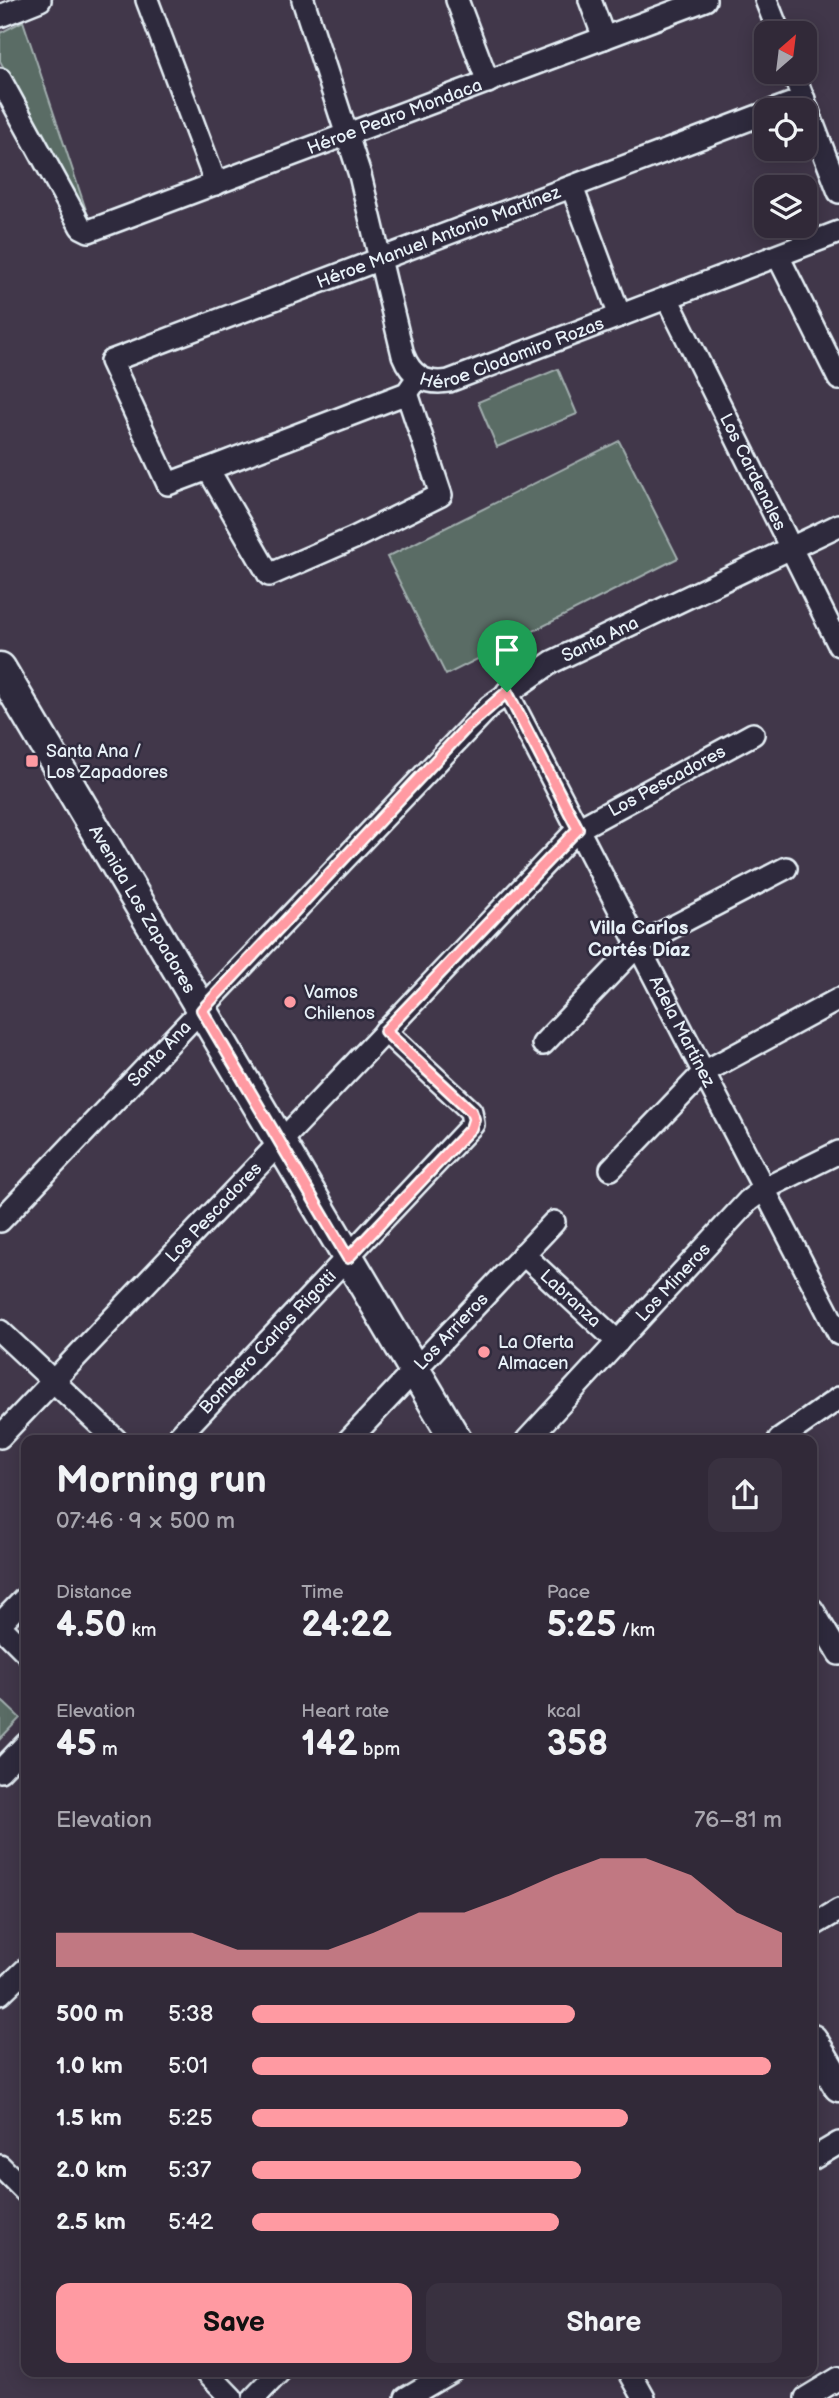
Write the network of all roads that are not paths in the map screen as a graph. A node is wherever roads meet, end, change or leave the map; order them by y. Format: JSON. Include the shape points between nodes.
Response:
{"nodes":[{"id":1,"x":40,"y":0,"type":"edge"},
{"id":2,"x":147,"y":0,"type":"edge"},
{"id":3,"x":303,"y":0,"type":"edge"},
{"id":4,"x":457,"y":0,"type":"edge"},
{"id":5,"x":590,"y":0,"type":"edge"},
{"id":6,"x":705,"y":0,"type":"edge"},
{"id":7,"x":766,"y":0,"type":"edge"},
{"id":8,"x":0,"y":16,"type":"edge"},
{"id":9,"x":774,"y":21,"type":"edge"},
{"id":10,"x":604,"y":38,"type":"junction"},
{"id":11,"x":0,"y":79,"type":"edge"},
{"id":12,"x":488,"y":82,"type":"junction"},
{"id":13,"x":754,"y":118,"type":"edge"},
{"id":14,"x":349,"y":134,"type":"junction"},
{"id":15,"x":817,"y":134,"type":"edge"},
{"id":16,"x":216,"y":184,"type":"junction"},
{"id":17,"x":572,"y":187,"type":"junction"},
{"id":18,"x":839,"y":192,"type":"edge"},
{"id":19,"x":839,"y":232,"type":"edge"},
{"id":20,"x":778,"y":256,"type":"junction"},
{"id":21,"x":382,"y":259,"type":"junction"},
{"id":22,"x":667,"y":299,"type":"junction"},
{"id":23,"x":620,"y":316,"type":"junction"},
{"id":24,"x":111,"y":361,"type":"joint"},
{"id":25,"x":839,"y":379,"type":"edge"},
{"id":26,"x":413,"y":385,"type":"junction"},
{"id":27,"x":208,"y":469,"type":"junction"},
{"id":28,"x":839,"y":525,"type":"edge"},
{"id":29,"x":790,"y":549,"type":"junction"},
{"id":30,"x":839,"y":645,"type":"edge"},
{"id":31,"x":0,"y":668,"type":"edge"},
{"id":32,"x":507,"y":692,"type":"junction"},
{"id":33,"x":753,"y":734,"type":"dead end"},
{"id":34,"x":578,"y":829,"type":"junction"},
{"id":35,"x":786,"y":867,"type":"dead end"},
{"id":36,"x":638,"y":945,"type":"junction"},
{"id":37,"x":839,"y":999,"type":"edge"},
{"id":38,"x":202,"y":1010,"type":"junction"},
{"id":39,"x":385,"y":1031,"type":"junction"},
{"id":40,"x":543,"y":1044,"type":"dead end"},
{"id":41,"x":704,"y":1072,"type":"junction"},
{"id":42,"x":280,"y":1142,"type":"junction"},
{"id":43,"x":839,"y":1152,"type":"edge"},
{"id":44,"x":611,"y":1169,"type":"dead end"},
{"id":45,"x":764,"y":1189,"type":"junction"},
{"id":46,"x":0,"y":1221,"type":"edge"},
{"id":47,"x":554,"y":1222,"type":"dead end"},
{"id":48,"x":523,"y":1254,"type":"junction"},
{"id":49,"x":348,"y":1258,"type":"junction"},
{"id":50,"x":0,"y":1331,"type":"edge"},
{"id":51,"x":839,"y":1334,"type":"edge"},
{"id":52,"x":618,"y":1342,"type":"junction"},
{"id":53,"x":414,"y":1371,"type":"junction"},
{"id":54,"x":53,"y":1381,"type":"junction"},
{"id":55,"x":839,"y":1398,"type":"edge"},
{"id":56,"x":111,"y":1435,"type":"edge"},
{"id":57,"x":180,"y":1435,"type":"edge"},
{"id":58,"x":354,"y":1435,"type":"edge"},
{"id":59,"x":453,"y":1435,"type":"edge"},
{"id":60,"x":532,"y":1435,"type":"edge"},
{"id":61,"x":786,"y":1435,"type":"edge"},
{"id":62,"x":0,"y":1437,"type":"edge"},
{"id":63,"x":21,"y":1602,"type":"edge"},
{"id":64,"x":817,"y":1617,"type":"edge"},
{"id":65,"x":0,"y":1625,"type":"edge"},
{"id":66,"x":21,"y":1647,"type":"edge"},
{"id":67,"x":839,"y":1654,"type":"edge"},
{"id":68,"x":21,"y":1749,"type":"edge"},
{"id":69,"x":0,"y":1771,"type":"edge"},
{"id":70,"x":839,"y":1910,"type":"edge"},
{"id":71,"x":817,"y":1923,"type":"edge"},
{"id":72,"x":21,"y":1974,"type":"edge"},
{"id":73,"x":0,"y":1994,"type":"edge"},
{"id":74,"x":817,"y":2049,"type":"edge"},
{"id":75,"x":839,"y":2086,"type":"edge"},
{"id":76,"x":839,"y":2143,"type":"edge"},
{"id":77,"x":817,"y":2156,"type":"edge"},
{"id":78,"x":0,"y":2166,"type":"edge"},
{"id":79,"x":21,"y":2187,"type":"edge"},
{"id":80,"x":212,"y":2377,"type":"edge"},
{"id":81,"x":274,"y":2377,"type":"edge"},
{"id":82,"x":442,"y":2377,"type":"edge"},
{"id":83,"x":633,"y":2377,"type":"edge"},
{"id":84,"x":839,"y":2378,"type":"edge"},
{"id":85,"x":232,"y":2398,"type":"edge"},
{"id":86,"x":254,"y":2398,"type":"edge"},
{"id":87,"x":406,"y":2398,"type":"edge"},
{"id":88,"x":645,"y":2398,"type":"edge"},
{"id":89,"x":806,"y":2398,"type":"edge"}],
"edges":[{"from":1,"to":8,"type":"street"},
{"from":2,"to":16,"type":"street"},
{"from":3,"to":14,"type":"street"},
{"from":4,"to":12,"type":"street"},
{"from":5,"to":10,"type":"street"},
{"from":6,"to":10,"type":"street","name":"Héroe Pedro Mondaca"},
{"from":7,"to":9,"type":"street"},
{"from":10,"to":12,"type":"street","name":"Héroe Pedro Mondaca"},
{"from":11,"to":16,"type":"street","name":"Héroe Pedro Mondaca","via":[[85,230]]},
{"from":12,"to":14,"type":"street","name":"Héroe Pedro Mondaca"},
{"from":13,"to":17,"type":"street","name":"Héroe Manuel Antonio Martínez"},
{"from":14,"to":16,"type":"street","name":"Héroe Pedro Mondaca"},
{"from":14,"to":21,"type":"street"},
{"from":15,"to":18,"type":"street"},
{"from":17,"to":21,"type":"street","name":"Héroe Manuel Antonio Martínez"},
{"from":17,"to":23,"type":"street"},
{"from":19,"to":20,"type":"street","name":"Héroe Clodomiro Rozas"},
{"from":20,"to":22,"type":"street","name":"Héroe Clodomiro Rozas"},
{"from":20,"to":25,"type":"street"},
{"from":21,"to":24,"type":"street","name":"Héroe Manuel Antonio Martínez"},
{"from":21,"to":26,"type":"street"},
{"from":22,"to":23,"type":"street","name":"Héroe Clodomiro Rozas"},
{"from":22,"to":29,"type":"street","name":"Los Cardenales"},
{"from":23,"to":26,"type":"street","name":"Héroe Clodomiro Rozas","via":[[449,381]]},
{"from":24,"to":27,"type":"street","name":"Héroe Clodomiro Rozas","via":[[168,484]]},
{"from":26,"to":27,"type":"street","name":"Héroe Clodomiro Rozas"},
{"from":26,"to":27,"type":"street","via":[[441,495],[269,575]]},
{"from":28,"to":29,"type":"street","name":"Santa Ana"},
{"from":29,"to":30,"type":"street","name":"Los Cardenales"},
{"from":29,"to":32,"type":"street","name":"Santa Ana","via":[[552,662]]},
{"from":31,"to":38,"type":"main road","name":"Avenida Los Zapadores"},
{"from":32,"to":34,"type":"street","name":"Adela Martínez"},
{"from":32,"to":38,"type":"street","name":"Santa Ana","via":[[468,726]]},
{"from":33,"to":34,"type":"street","name":"Los Pescadores"},
{"from":34,"to":36,"type":"street","name":"Adela Martínez"},
{"from":34,"to":39,"type":"street","name":"Los Pescadores"},
{"from":35,"to":36,"type":"street"},
{"from":36,"to":40,"type":"street"},
{"from":36,"to":41,"type":"street","name":"Adela Martínez"},
{"from":37,"to":41,"type":"street"},
{"from":38,"to":42,"type":"main road","name":"Avenida Los Zapadores"},
{"from":38,"to":46,"type":"street","name":"Santa Ana"},
{"from":39,"to":42,"type":"street","name":"Los Pescadores"},
{"from":39,"to":49,"type":"street","name":"Bombero Carlos Rigotti","via":[[471,1111],[474,1119],[471,1128]]},
{"from":41,"to":44,"type":"street"},
{"from":41,"to":45,"type":"street","name":"Adela Martínez"},
{"from":42,"to":49,"type":"main road","name":"Avenida Los Zapadores"},
{"from":42,"to":54,"type":"street","name":"Los Pescadores"},
{"from":43,"to":45,"type":"street","name":"Los Mineros"},
{"from":45,"to":51,"type":"street","name":"Adela Martínez"},
{"from":45,"to":52,"type":"street","name":"Los Mineros"},
{"from":47,"to":48,"type":"street","name":"Los Arrieros"},
{"from":48,"to":52,"type":"street","name":"Labranza"},
{"from":48,"to":53,"type":"street","name":"Los Arrieros"},
{"from":49,"to":53,"type":"main road","name":"Avenida Los Zapadores"},
{"from":49,"to":57,"type":"street","name":"Bombero Carlos Rigotti"},
{"from":50,"to":54,"type":"street"},
{"from":52,"to":60,"type":"street","name":"Los Mineros"},
{"from":53,"to":58,"type":"street","name":"Los Arrieros"},
{"from":53,"to":59,"type":"main road","name":"Avenida Los Zapadores"},
{"from":54,"to":56,"type":"street"},
{"from":54,"to":62,"type":"street","name":"Los Pescadores"},
{"from":55,"to":61,"type":"street"},
{"from":63,"to":65,"type":"street"},
{"from":64,"to":67,"type":"street"},
{"from":65,"to":66,"type":"street"},
{"from":68,"to":69,"type":"street"},
{"from":70,"to":71,"type":"street"},
{"from":72,"to":73,"type":"street"},
{"from":74,"to":75,"type":"main road"},
{"from":76,"to":77,"type":"street"},
{"from":78,"to":79,"type":"street"},
{"from":80,"to":85,"type":"street"},
{"from":81,"to":86,"type":"street"},
{"from":82,"to":87,"type":"street"},
{"from":83,"to":88,"type":"street"},
{"from":84,"to":89,"type":"street"}]}
